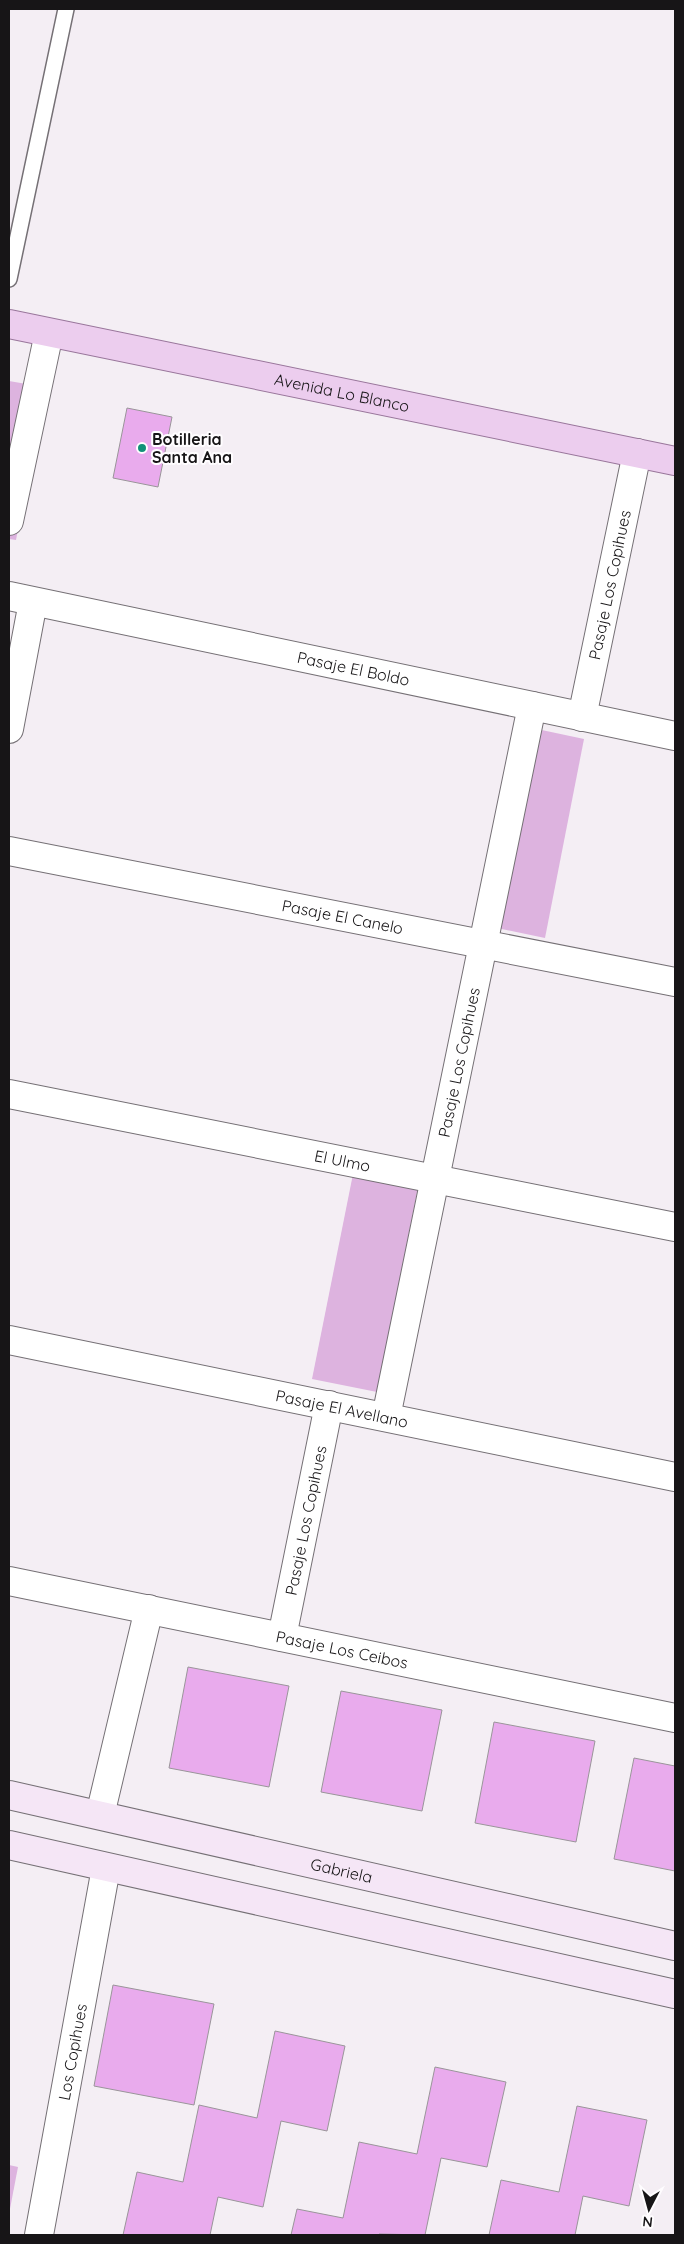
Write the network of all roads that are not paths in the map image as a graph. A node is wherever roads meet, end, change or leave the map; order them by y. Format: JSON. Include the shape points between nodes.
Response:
{"nodes":[{"id":1,"x":66,"y":9,"type":"edge"},
{"id":2,"x":9,"y":279,"type":"edge"},
{"id":3,"x":9,"y":324,"type":"edge"},
{"id":4,"x":49,"y":333,"type":"junction"},
{"id":5,"x":637,"y":453,"type":"junction"},
{"id":6,"x":675,"y":461,"type":"edge"},
{"id":7,"x":9,"y":521,"type":"edge"},
{"id":8,"x":21,"y":599,"type":"edge"},
{"id":9,"x":532,"y":706,"type":"junction"},
{"id":10,"x":582,"y":716,"type":"junction"},
{"id":11,"x":9,"y":729,"type":"edge"},
{"id":12,"x":675,"y":736,"type":"edge"},
{"id":13,"x":9,"y":851,"type":"edge"},
{"id":14,"x":483,"y":944,"type":"junction"},
{"id":15,"x":675,"y":982,"type":"edge"},
{"id":16,"x":9,"y":1094,"type":"edge"},
{"id":17,"x":434,"y":1179,"type":"junction"},
{"id":18,"x":675,"y":1227,"type":"edge"},
{"id":19,"x":9,"y":1340,"type":"edge"},
{"id":20,"x":329,"y":1405,"type":"junction"},
{"id":21,"x":386,"y":1417,"type":"junction"},
{"id":22,"x":675,"y":1477,"type":"edge"},
{"id":23,"x":9,"y":1581,"type":"edge"},
{"id":24,"x":149,"y":1610,"type":"junction"},
{"id":25,"x":282,"y":1637,"type":"junction"},
{"id":26,"x":675,"y":1718,"type":"edge"},
{"id":27,"x":9,"y":1795,"type":"edge"},
{"id":28,"x":100,"y":1815,"type":"junction"},
{"id":29,"x":9,"y":1845,"type":"edge"},
{"id":30,"x":106,"y":1868,"type":"junction"},
{"id":31,"x":675,"y":1946,"type":"edge"},
{"id":32,"x":675,"y":1994,"type":"edge"},
{"id":33,"x":39,"y":2235,"type":"edge"}],
"edges":[{"from":1,"to":2,"type":"lane"},
{"from":3,"to":4,"type":"main road","name":"Avenida Lo Blanco"},
{"from":4,"to":5,"type":"main road","name":"Avenida Lo Blanco"},
{"from":4,"to":7,"type":"street"},
{"from":5,"to":6,"type":"main road","name":"Avenida Lo Blanco"},
{"from":5,"to":10,"type":"street","name":"Pasaje Los Copihues"},
{"from":8,"to":9,"type":"street","name":"Pasaje El Boldo"},
{"from":8,"to":11,"type":"street"},
{"from":9,"to":10,"type":"street","name":"Pasaje El Boldo"},
{"from":9,"to":14,"type":"street","name":"Pasaje Los Copihues"},
{"from":10,"to":12,"type":"street","name":"Pasaje El Boldo"},
{"from":13,"to":14,"type":"street","name":"Pasaje El Canelo"},
{"from":14,"to":15,"type":"street","name":"Pasaje El Canelo"},
{"from":14,"to":17,"type":"street","name":"Pasaje Los Copihues"},
{"from":16,"to":17,"type":"street","name":"El Ulmo"},
{"from":17,"to":18,"type":"street","name":"El Ulmo"},
{"from":17,"to":21,"type":"street","name":"Pasaje Los Copihues"},
{"from":19,"to":20,"type":"street","name":"Pasaje El Avellano"},
{"from":20,"to":21,"type":"street","name":"Pasaje El Avellano"},
{"from":20,"to":25,"type":"street","name":"Pasaje Los Copihues"},
{"from":21,"to":22,"type":"street","name":"Pasaje El Avellano"},
{"from":23,"to":24,"type":"street","name":"Pasaje Los Ceibos"},
{"from":24,"to":25,"type":"street","name":"Pasaje Los Ceibos"},
{"from":24,"to":28,"type":"street"},
{"from":25,"to":26,"type":"street","name":"Pasaje Los Ceibos"},
{"from":27,"to":28,"type":"street","name":"Gabriela"},
{"from":28,"to":31,"type":"street","name":"Gabriela"},
{"from":29,"to":30,"type":"street"},
{"from":30,"to":32,"type":"street"},
{"from":30,"to":33,"type":"street","name":"Los Copihues"}]}
